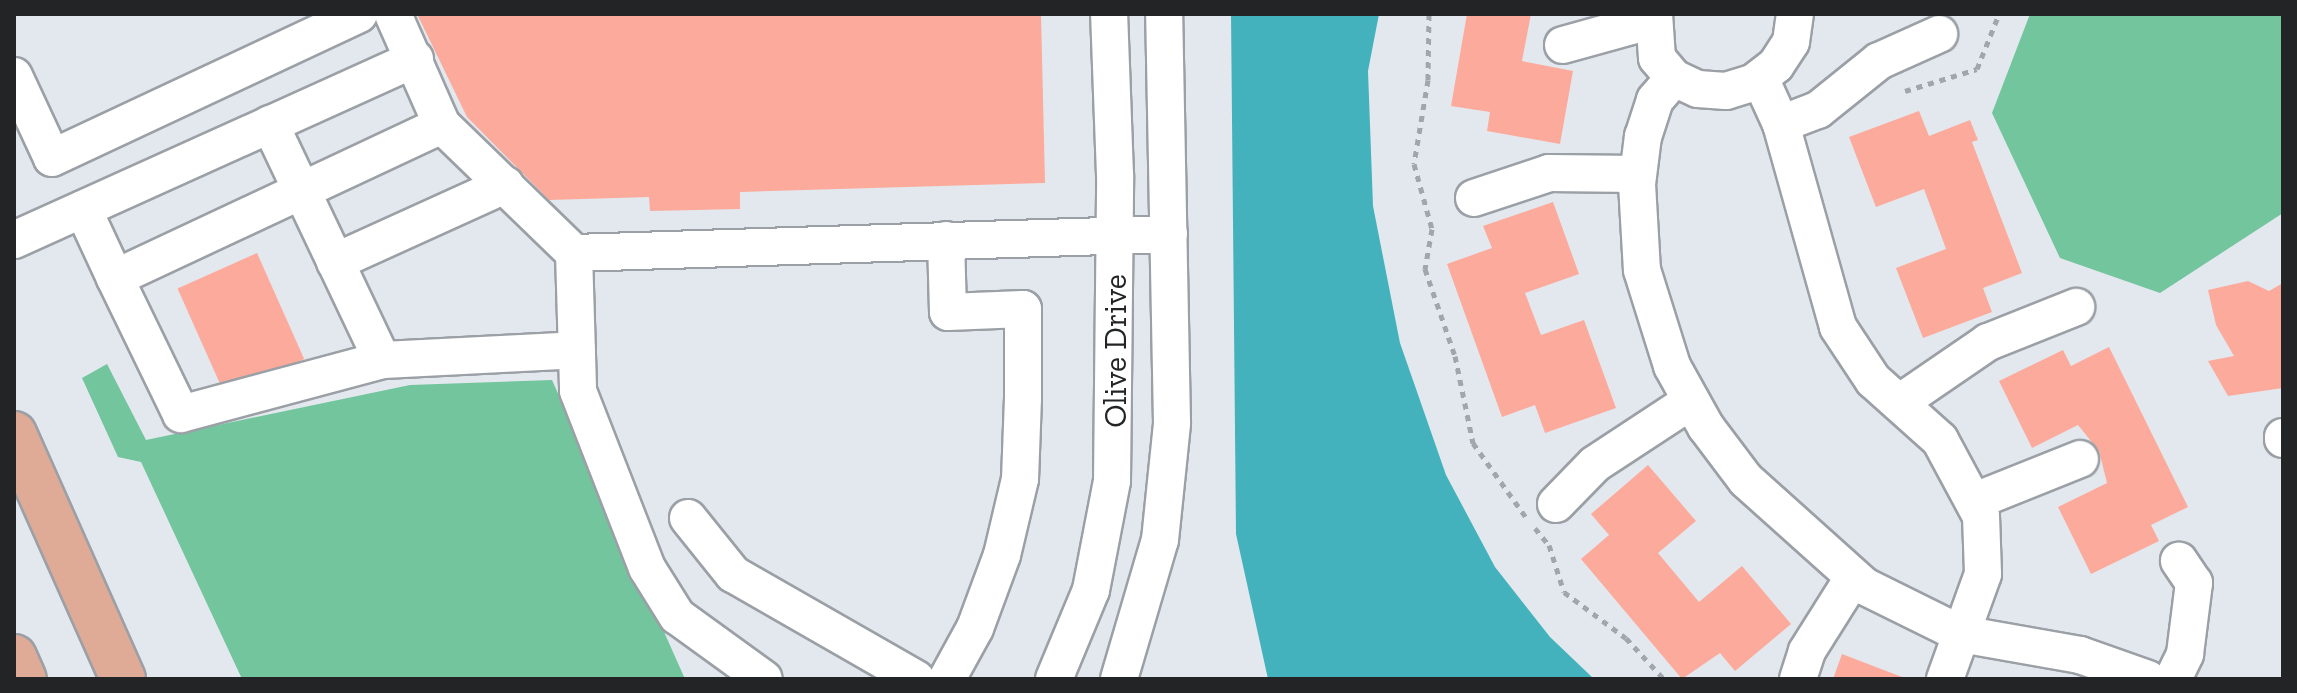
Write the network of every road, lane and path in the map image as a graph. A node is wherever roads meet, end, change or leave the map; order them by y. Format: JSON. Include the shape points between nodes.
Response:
{"nodes":[{"id":1,"x":359,"y":14,"type":"edge"},
{"id":2,"x":393,"y":14,"type":"edge"},
{"id":3,"x":1109,"y":14,"type":"edge"},
{"id":4,"x":1164,"y":14,"type":"edge"},
{"id":5,"x":1429,"y":14,"type":"edge"},
{"id":6,"x":1795,"y":14,"type":"edge"},
{"id":7,"x":1999,"y":14,"type":"edge"},
{"id":8,"x":1653,"y":17,"type":"edge"},
{"id":9,"x":1939,"y":34,"type":"dead end"},
{"id":10,"x":1563,"y":45,"type":"dead end"},
{"id":11,"x":415,"y":59,"type":"junction"},
{"id":12,"x":14,"y":76,"type":"edge"},
{"id":13,"x":1674,"y":78,"type":"junction"},
{"id":14,"x":1760,"y":78,"type":"junction"},
{"id":15,"x":1905,"y":91,"type":"dead end"},
{"id":16,"x":270,"y":124,"type":"junction"},
{"id":17,"x":1781,"y":124,"type":"junction"},
{"id":18,"x":442,"y":125,"type":"junction"},
{"id":19,"x":1638,"y":174,"type":"junction"},
{"id":20,"x":505,"y":185,"type":"junction"},
{"id":21,"x":301,"y":191,"type":"junction"},
{"id":22,"x":1474,"y":198,"type":"dead end"},
{"id":23,"x":83,"y":209,"type":"junction"},
{"id":24,"x":1114,"y":234,"type":"junction"},
{"id":25,"x":1169,"y":234,"type":"junction"},
{"id":26,"x":14,"y":240,"type":"edge"},
{"id":27,"x":946,"y":240,"type":"junction"},
{"id":28,"x":574,"y":253,"type":"junction"},
{"id":29,"x":335,"y":262,"type":"junction"},
{"id":30,"x":115,"y":278,"type":"junction"},
{"id":31,"x":2076,"y":307,"type":"dead end"},
{"id":32,"x":577,"y":350,"type":"junction"},
{"id":33,"x":382,"y":360,"type":"junction"},
{"id":34,"x":1691,"y":401,"type":"junction"},
{"id":35,"x":1899,"y":403,"type":"junction"},
{"id":36,"x":14,"y":434,"type":"edge"},
{"id":37,"x":2080,"y":459,"type":"dead end"},
{"id":38,"x":1975,"y":501,"type":"junction"},
{"id":39,"x":1556,"y":504,"type":"dead end"},
{"id":40,"x":688,"y":518,"type":"dead end"},
{"id":41,"x":2179,"y":561,"type":"dead end"},
{"id":42,"x":1853,"y":578,"type":"junction"},
{"id":43,"x":1961,"y":634,"type":"junction"},
{"id":44,"x":14,"y":657,"type":"edge"},
{"id":45,"x":2092,"y":670,"type":"edge"},
{"id":46,"x":24,"y":679,"type":"edge"},
{"id":47,"x":123,"y":679,"type":"edge"},
{"id":48,"x":764,"y":679,"type":"edge"},
{"id":49,"x":916,"y":679,"type":"edge"},
{"id":50,"x":947,"y":679,"type":"edge"},
{"id":51,"x":1054,"y":679,"type":"edge"},
{"id":52,"x":1119,"y":679,"type":"edge"},
{"id":53,"x":1664,"y":679,"type":"edge"},
{"id":54,"x":1798,"y":679,"type":"edge"},
{"id":55,"x":1945,"y":679,"type":"edge"},
{"id":56,"x":2148,"y":679,"type":"edge"},
{"id":57,"x":2173,"y":679,"type":"edge"}],
"edges":[{"from":1,"to":12,"type":"street","via":[[52,158]]},
{"from":2,"to":11,"type":"street"},
{"from":3,"to":24,"type":"street","name":"Olive Drive"},
{"from":4,"to":25,"type":"street","name":"Olive Drive"},
{"from":5,"to":53,"type":"path","via":[[1430,55],[1414,164],[1432,229],[1425,269],[1455,356],[1473,443],[1549,545],[1564,592],[1626,638]]},
{"from":6,"to":14,"type":"street","via":[[1791,42]]},
{"from":7,"to":15,"type":"path","via":[[1977,69]]},
{"from":8,"to":10,"type":"street"},
{"from":8,"to":13,"type":"street","via":[[1657,58]]},
{"from":9,"to":17,"type":"street","via":[[1879,61],[1818,110]]},
{"from":11,"to":16,"type":"street"},
{"from":11,"to":18,"type":"street"},
{"from":13,"to":14,"type":"street","via":[[1698,89],[1726,91]]},
{"from":13,"to":19,"type":"street","via":[[1655,100]]},
{"from":14,"to":17,"type":"street"},
{"from":16,"to":21,"type":"street"},
{"from":16,"to":23,"type":"street"},
{"from":17,"to":35,"type":"street","via":[[1838,327],[1873,380]]},
{"from":18,"to":20,"type":"street"},
{"from":18,"to":21,"type":"street"},
{"from":19,"to":22,"type":"street","via":[[1549,173]]},
{"from":19,"to":34,"type":"street","via":[[1642,270],[1672,366]]},
{"from":20,"to":28,"type":"street"},
{"from":20,"to":29,"type":"street"},
{"from":21,"to":29,"type":"street"},
{"from":21,"to":30,"type":"street"},
{"from":23,"to":26,"type":"street"},
{"from":23,"to":30,"type":"street"},
{"from":24,"to":25,"type":"street"},
{"from":24,"to":27,"type":"street"},
{"from":24,"to":51,"type":"street","name":"Olive Drive","via":[[1112,481],[1091,590]]},
{"from":25,"to":52,"type":"street","name":"Olive Drive","via":[[1172,423],[1167,481],[1148,593]]},
{"from":27,"to":28,"type":"street"},
{"from":27,"to":50,"type":"street","via":[[948,312],[1023,309],[1020,479],[1002,555],[975,628]]},
{"from":28,"to":32,"type":"street"},
{"from":29,"to":33,"type":"street"},
{"from":30,"to":33,"type":"street","via":[[181,414]]},
{"from":31,"to":35,"type":"street","via":[[1988,342]]},
{"from":32,"to":33,"type":"street"},
{"from":32,"to":48,"type":"street","via":[[578,391],[647,568],[677,616]]},
{"from":34,"to":39,"type":"street","via":[[1595,464]]},
{"from":34,"to":42,"type":"street","via":[[1746,480]]},
{"from":35,"to":38,"type":"street","via":[[1940,440]]},
{"from":36,"to":47,"type":"main road"},
{"from":37,"to":38,"type":"street"},
{"from":38,"to":43,"type":"street","via":[[1983,574]]},
{"from":40,"to":49,"type":"street","via":[[733,574]]},
{"from":41,"to":57,"type":"street","via":[[2194,583],[2185,654]]},
{"from":42,"to":43,"type":"street"},
{"from":42,"to":54,"type":"street","via":[[1807,651]]},
{"from":43,"to":45,"type":"street"},
{"from":43,"to":55,"type":"street"},
{"from":44,"to":46,"type":"main road"},
{"from":45,"to":56,"type":"street"}]}
